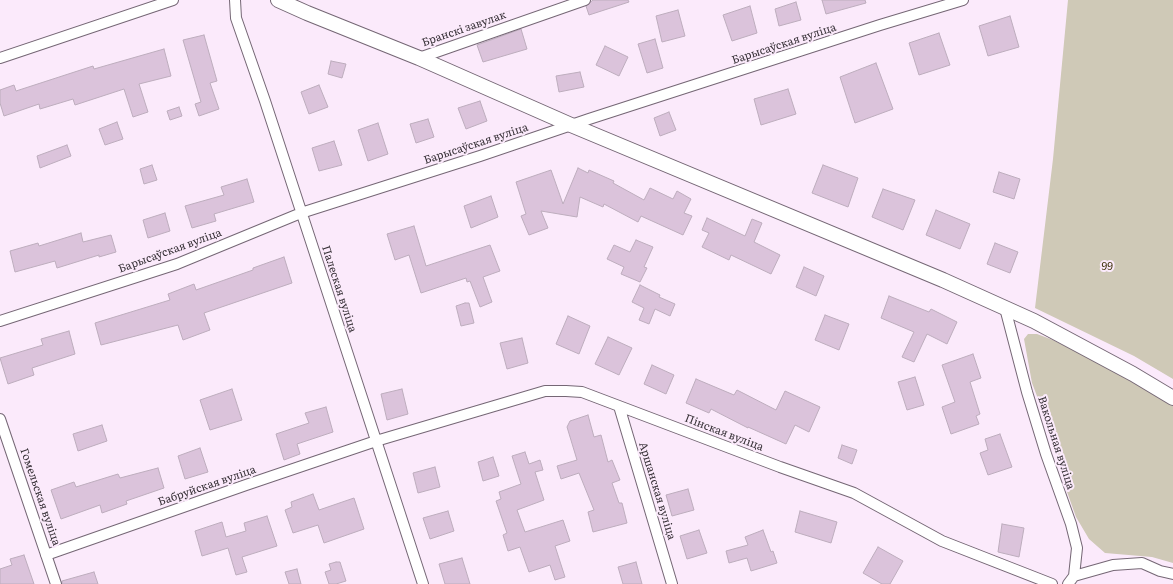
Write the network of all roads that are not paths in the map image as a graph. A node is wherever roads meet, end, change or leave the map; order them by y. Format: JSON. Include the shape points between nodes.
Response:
{"nodes":[{"id":1,"x":173,"y":0,"type":"edge"},
{"id":2,"x":235,"y":0,"type":"edge"},
{"id":3,"x":278,"y":0,"type":"edge"},
{"id":4,"x":585,"y":0,"type":"edge"},
{"id":5,"x":963,"y":0,"type":"edge"},
{"id":6,"x":0,"y":58,"type":"edge"},
{"id":7,"x":418,"y":58,"type":"junction"},
{"id":8,"x":572,"y":126,"type":"junction"},
{"id":9,"x":301,"y":213,"type":"junction"},
{"id":10,"x":1005,"y":308,"type":"junction"},
{"id":11,"x":0,"y":321,"type":"edge"},
{"id":12,"x":1173,"y":398,"type":"edge"},
{"id":13,"x":619,"y":406,"type":"junction"},
{"id":14,"x":0,"y":419,"type":"edge"},
{"id":15,"x":376,"y":442,"type":"junction"},
{"id":16,"x":46,"y":555,"type":"junction"},
{"id":17,"x":1173,"y":574,"type":"edge"},
{"id":18,"x":1071,"y":580,"type":"edge"},
{"id":19,"x":56,"y":584,"type":"edge"},
{"id":20,"x":423,"y":584,"type":"edge"},
{"id":21,"x":672,"y":584,"type":"edge"},
{"id":22,"x":1052,"y":584,"type":"edge"}],
"edges":[{"from":1,"to":6,"type":"street"},
{"from":2,"to":9,"type":"street","name":"Палеская вуліца","via":[[236,18]]},
{"from":3,"to":7,"type":"main road"},
{"from":4,"to":7,"type":"street","name":"Бранскі завулак"},
{"from":5,"to":8,"type":"street","name":"Барысаўская вуліца"},
{"from":7,"to":8,"type":"main road"},
{"from":8,"to":9,"type":"street","name":"Барысаўская вуліца"},
{"from":8,"to":10,"type":"main road"},
{"from":9,"to":11,"type":"street","name":"Барысаўская вуліца","via":[[177,264]]},
{"from":9,"to":15,"type":"street","name":"Палеская вуліца"},
{"from":10,"to":12,"type":"main road","via":[[1133,374]]},
{"from":10,"to":18,"type":"street","name":"Вакольная вуліца","via":[[1026,392],[1077,548]]},
{"from":13,"to":15,"type":"street","name":"Пінская вуліца","via":[[582,392],[545,391]]},
{"from":13,"to":21,"type":"street","name":"Аршанская вуліца"},
{"from":13,"to":22,"type":"street","name":"Пінская вуліца","via":[[854,493],[942,540]]},
{"from":14,"to":16,"type":"street","name":"Гомельская вуліца"},
{"from":15,"to":16,"type":"street","name":"Бабруйская вуліца"},
{"from":15,"to":20,"type":"street","name":"Палеская вуліца"},
{"from":16,"to":19,"type":"street","name":"Гомельская вуліца"},
{"from":17,"to":18,"type":"street","via":[[1160,572],[1142,563],[1113,565]]}]}
